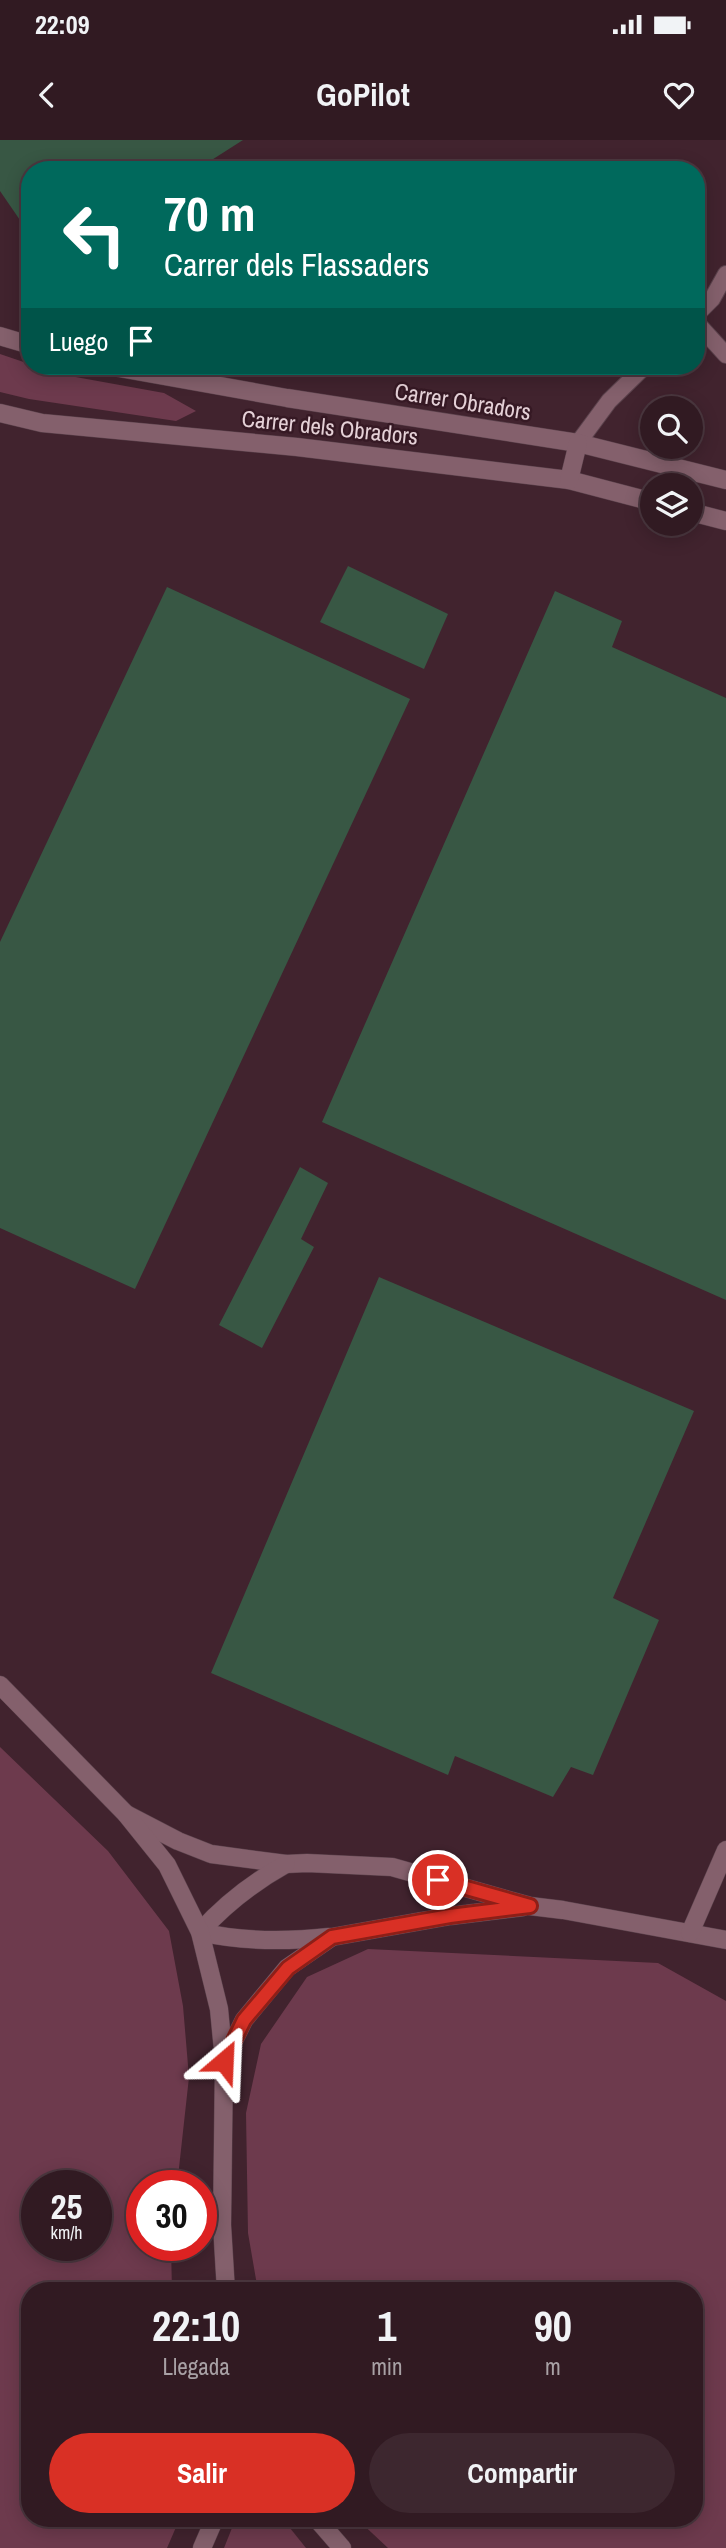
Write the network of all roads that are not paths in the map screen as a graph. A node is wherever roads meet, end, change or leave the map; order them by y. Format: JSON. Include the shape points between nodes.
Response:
{"nodes":[{"id":1,"x":726,"y":274,"type":"edge"},
{"id":2,"x":705,"y":306,"type":"edge"},
{"id":3,"x":705,"y":332,"type":"edge"},
{"id":4,"x":0,"y":335,"type":"edge"},
{"id":5,"x":21,"y":342,"type":"edge"},
{"id":6,"x":726,"y":355,"type":"edge"},
{"id":7,"x":158,"y":375,"type":"edge"},
{"id":8,"x":636,"y":375,"type":"edge"},
{"id":9,"x":0,"y":413,"type":"edge"},
{"id":10,"x":578,"y":443,"type":"junction"},
{"id":11,"x":569,"y":480,"type":"junction"},
{"id":12,"x":726,"y":480,"type":"edge"},
{"id":13,"x":640,"y":499,"type":"edge"},
{"id":14,"x":703,"y":515,"type":"edge"},
{"id":15,"x":726,"y":520,"type":"edge"},
{"id":16,"x":0,"y":1685,"type":"edge"},
{"id":17,"x":126,"y":1814,"type":"junction"},
{"id":18,"x":726,"y":1850,"type":"edge"},
{"id":19,"x":286,"y":1864,"type":"junction"},
{"id":20,"x":530,"y":1906,"type":"junction"},
{"id":21,"x":200,"y":1932,"type":"junction"},
{"id":22,"x":690,"y":1933,"type":"junction"},
{"id":23,"x":332,"y":1937,"type":"junction"},
{"id":24,"x":726,"y":1940,"type":"edge"},
{"id":25,"x":224,"y":2061,"type":"junction"},
{"id":26,"x":224,"y":2282,"type":"edge"},
{"id":27,"x":211,"y":2527,"type":"edge"},
{"id":28,"x":324,"y":2527,"type":"edge"},
{"id":29,"x":202,"y":2548,"type":"edge"},
{"id":30,"x":342,"y":2548,"type":"edge"}],
"edges":[{"from":1,"to":2,"type":"lane"},
{"from":3,"to":6,"type":"lane"},
{"from":4,"to":5,"type":"street"},
{"from":7,"to":10,"type":"street","name":"Carrer Obradors"},
{"from":8,"to":10,"type":"lane","via":[[609,401]]},
{"from":9,"to":11,"type":"street","name":"Carrer dels Obradors","via":[[42,423],[297,447]]},
{"from":10,"to":11,"type":"street"},
{"from":10,"to":12,"type":"street","name":"Carrer Obradors"},
{"from":11,"to":13,"type":"street","name":"Carrer dels Obradors"},
{"from":14,"to":15,"type":"street"},
{"from":16,"to":17,"type":"street"},
{"from":17,"to":19,"type":"street","via":[[211,1854]]},
{"from":17,"to":21,"type":"street","via":[[167,1865]]},
{"from":18,"to":22,"type":"street"},
{"from":19,"to":20,"type":"street","via":[[392,1867]]},
{"from":19,"to":21,"type":"street","via":[[253,1883]]},
{"from":20,"to":22,"type":"street"},
{"from":20,"to":23,"type":"street"},
{"from":21,"to":23,"type":"street","via":[[232,1940],[287,1942]]},
{"from":21,"to":25,"type":"street","via":[[219,2009]]},
{"from":22,"to":24,"type":"street"},
{"from":23,"to":25,"type":"street","via":[[288,1968],[244,2020]]},
{"from":25,"to":26,"type":"street"},
{"from":27,"to":29,"type":"street"},
{"from":28,"to":30,"type":"street"}]}
